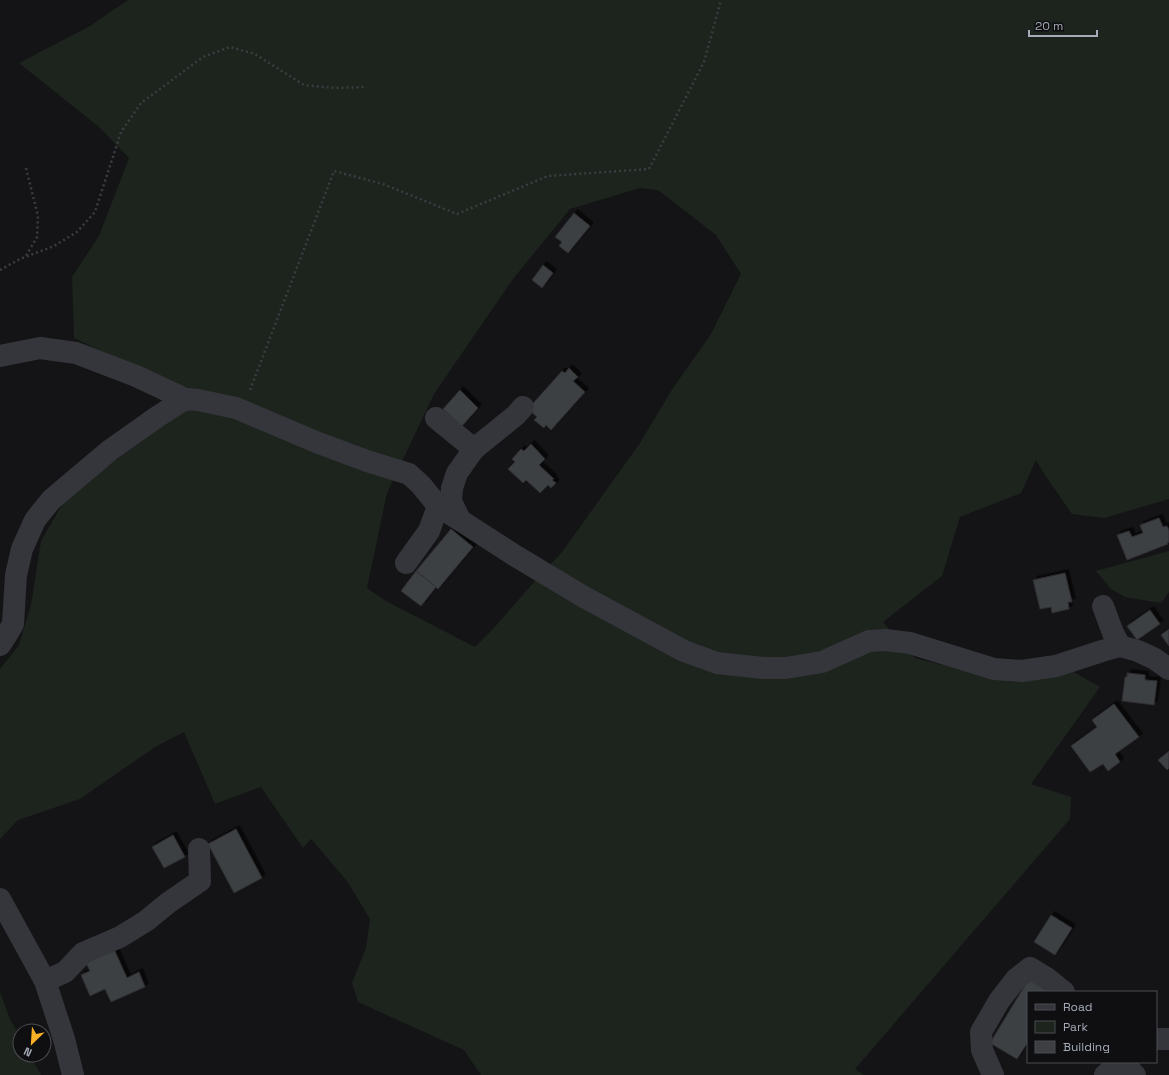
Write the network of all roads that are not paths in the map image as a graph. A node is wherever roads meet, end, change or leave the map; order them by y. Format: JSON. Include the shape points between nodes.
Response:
{"nodes":[{"id":1,"x":0,"y":356,"type":"edge"},
{"id":2,"x":185,"y":400,"type":"junction"},
{"id":3,"x":523,"y":406,"type":"dead end"},
{"id":4,"x":436,"y":418,"type":"dead end"},
{"id":5,"x":474,"y":449,"type":"junction"},
{"id":6,"x":438,"y":506,"type":"junction"},
{"id":7,"x":460,"y":520,"type":"junction"},
{"id":8,"x":406,"y":563,"type":"dead end"},
{"id":9,"x":1103,"y":606,"type":"dead end"},
{"id":10,"x":0,"y":645,"type":"edge"},
{"id":11,"x":1120,"y":646,"type":"junction"},
{"id":12,"x":1169,"y":669,"type":"edge"},
{"id":13,"x":199,"y":849,"type":"dead end"},
{"id":14,"x":0,"y":899,"type":"edge"},
{"id":15,"x":45,"y":981,"type":"junction"},
{"id":16,"x":1063,"y":991,"type":"edge"},
{"id":17,"x":1157,"y":1039,"type":"edge"},
{"id":18,"x":1169,"y":1039,"type":"edge"},
{"id":19,"x":1133,"y":1069,"type":"edge"},
{"id":20,"x":73,"y":1075,"type":"edge"},
{"id":21,"x":993,"y":1075,"type":"edge"},
{"id":22,"x":1105,"y":1075,"type":"edge"}],
"edges":[{"from":1,"to":2,"type":"street","via":[[40,348],[76,353],[136,376]]},
{"from":2,"to":6,"type":"street","via":[[198,400],[236,408],[316,442],[409,474]]},
{"from":2,"to":10,"type":"street","via":[[109,452],[51,500],[35,520],[22,550],[16,574],[13,624]]},
{"from":3,"to":5,"type":"street","via":[[516,415]]},
{"from":4,"to":5,"type":"street"},
{"from":5,"to":7,"type":"street","via":[[457,473],[452,488],[451,501]]},
{"from":6,"to":7,"type":"street"},
{"from":6,"to":8,"type":"street","via":[[429,531]]},
{"from":7,"to":11,"type":"street","via":[[584,597],[684,651],[717,664],[786,668],[822,662],[869,640],[886,640],[910,643],[994,669],[1022,671],[1056,666]]},
{"from":9,"to":11,"type":"street"},
{"from":11,"to":12,"type":"street","via":[[1155,658]]},
{"from":13,"to":15,"type":"street","via":[[200,881],[146,921],[120,937],[83,953],[65,972]]},
{"from":14,"to":15,"type":"street"},
{"from":15,"to":20,"type":"street"},
{"from":16,"to":21,"type":"street","via":[[1030,968],[1016,979],[998,1001],[981,1032],[982,1050]]},
{"from":17,"to":18,"type":"street"},
{"from":19,"to":22,"type":"street","via":[[1118,1068]]}]}
